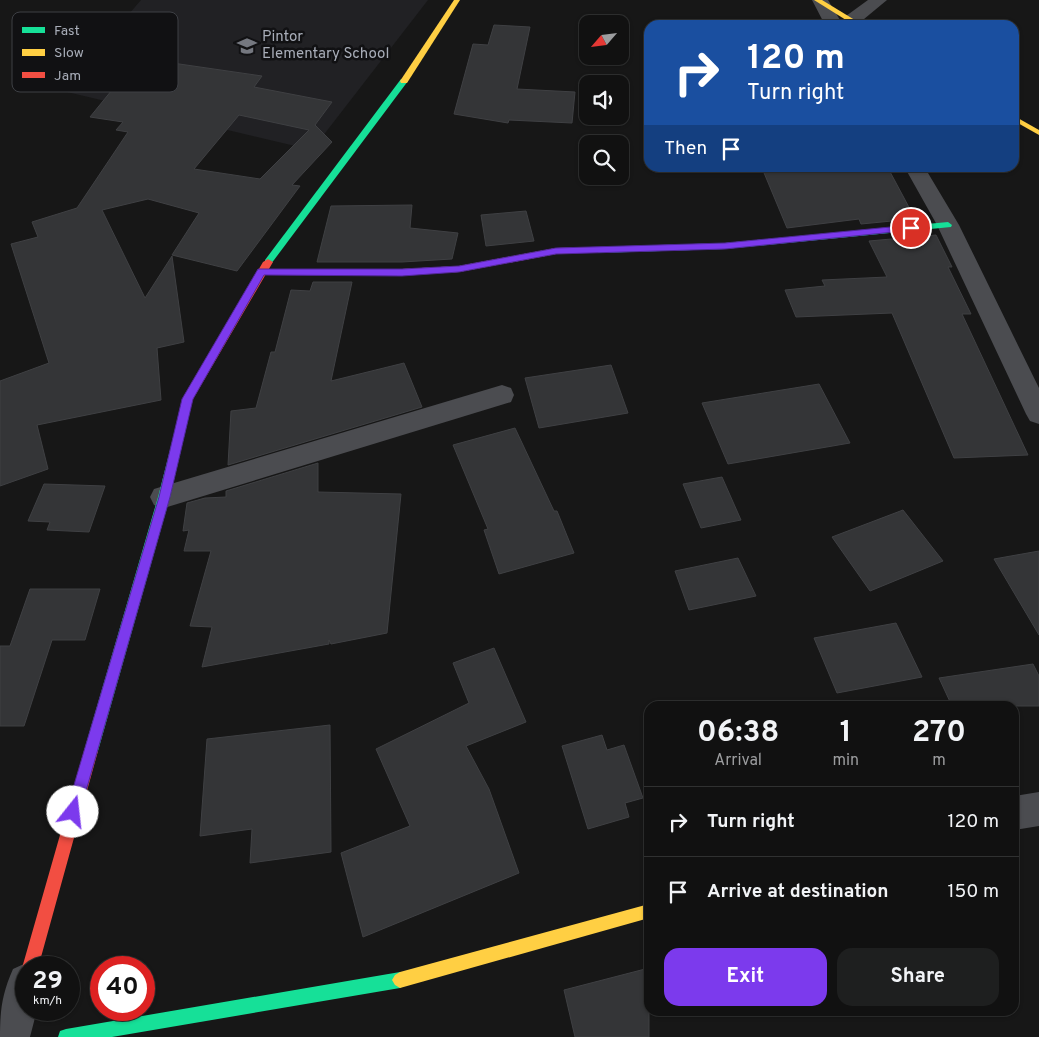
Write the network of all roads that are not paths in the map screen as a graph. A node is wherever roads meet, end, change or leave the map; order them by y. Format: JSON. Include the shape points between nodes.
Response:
{"nodes":[{"id":1,"x":458,"y":0,"type":"edge"},
{"id":2,"x":879,"y":0,"type":"edge"},
{"id":3,"x":819,"y":1,"type":"edge"},
{"id":4,"x":831,"y":20,"type":"edge"},
{"id":5,"x":851,"y":20,"type":"edge"},
{"id":6,"x":859,"y":20,"type":"edge"},
{"id":7,"x":1019,"y":121,"type":"edge"},
{"id":8,"x":1039,"y":133,"type":"edge"},
{"id":9,"x":917,"y":172,"type":"edge"},
{"id":10,"x":948,"y":224,"type":"junction"},
{"id":11,"x":261,"y":272,"type":"junction"},
{"id":12,"x":502,"y":395,"type":"dead end"},
{"id":13,"x":1039,"y":414,"type":"edge"},
{"id":14,"x":164,"y":497,"type":"junction"},
{"id":15,"x":1039,"y":809,"type":"edge"},
{"id":16,"x":1019,"y":812,"type":"edge"},
{"id":17,"x":644,"y":912,"type":"edge"},
{"id":18,"x":33,"y":956,"type":"edge"},
{"id":19,"x":15,"y":1021,"type":"edge"},
{"id":20,"x":11,"y":1037,"type":"edge"},
{"id":21,"x":66,"y":1037,"type":"edge"}],
"edges":[{"from":1,"to":11,"type":"street","via":[[420,59]]},
{"from":2,"to":6,"type":"street"},
{"from":3,"to":4,"type":"street"},
{"from":3,"to":5,"type":"street"},
{"from":7,"to":8,"type":"street"},
{"from":9,"to":10,"type":"street"},
{"from":10,"to":11,"type":"street","via":[[725,246],[556,251],[459,269]]},
{"from":10,"to":13,"type":"street"},
{"from":11,"to":14,"type":"street","via":[[188,399]]},
{"from":12,"to":14,"type":"street"},
{"from":14,"to":18,"type":"street"},
{"from":15,"to":16,"type":"street"},
{"from":17,"to":21,"type":"street","via":[[391,982]]},
{"from":19,"to":20,"type":"street"}]}
